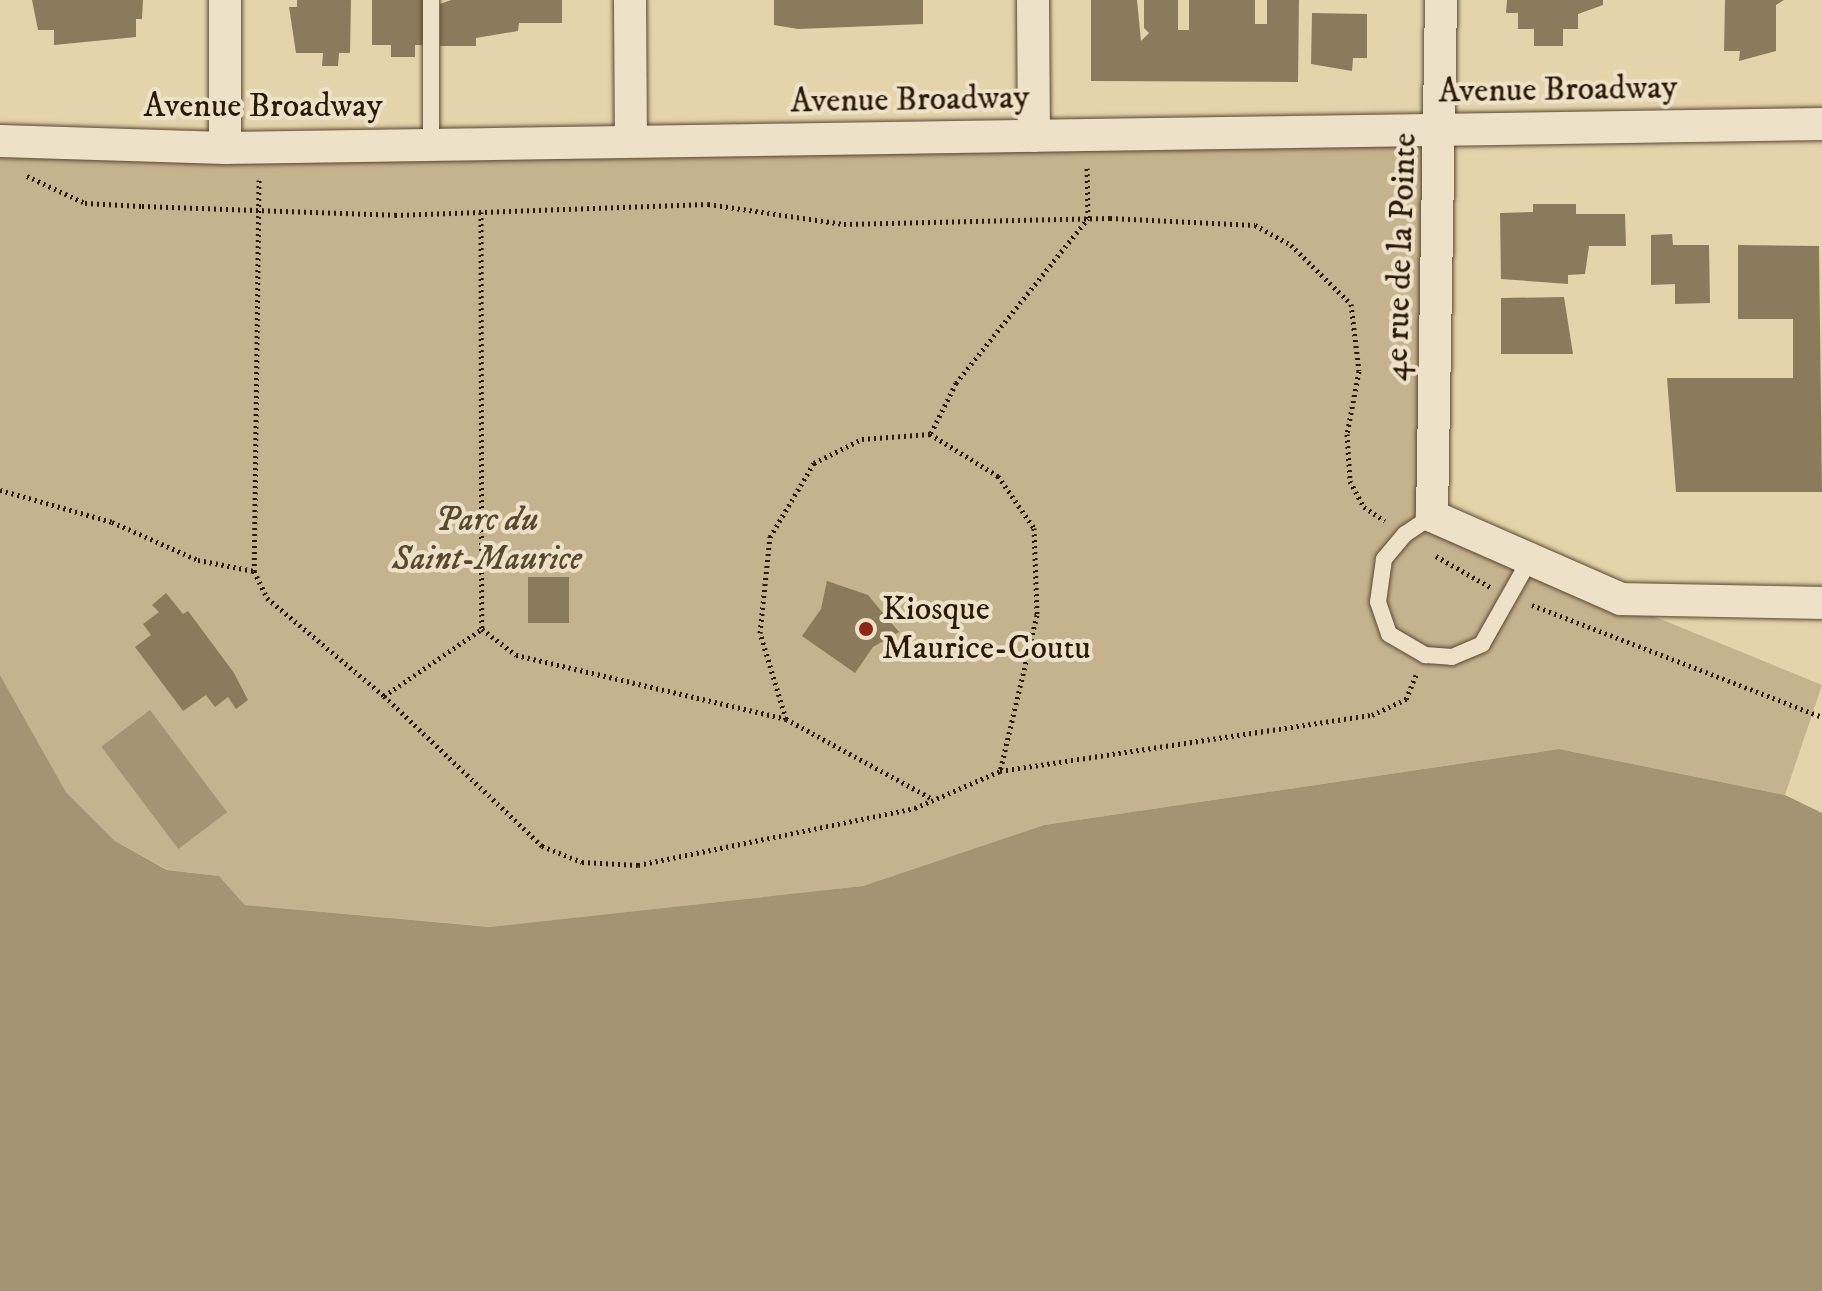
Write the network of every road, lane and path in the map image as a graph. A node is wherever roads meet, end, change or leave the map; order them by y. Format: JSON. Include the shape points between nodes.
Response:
{"nodes":[{"id":1,"x":225,"y":0,"type":"edge"},
{"id":2,"x":431,"y":0,"type":"edge"},
{"id":3,"x":630,"y":0,"type":"edge"},
{"id":4,"x":1033,"y":0,"type":"edge"},
{"id":5,"x":1441,"y":0,"type":"edge"},
{"id":6,"x":1822,"y":124,"type":"edge"},
{"id":7,"x":1443,"y":130,"type":"junction"},
{"id":8,"x":1086,"y":135,"type":"junction"},
{"id":9,"x":1034,"y":136,"type":"junction"},
{"id":10,"x":631,"y":141,"type":"junction"},
{"id":11,"x":431,"y":145,"type":"junction"},
{"id":12,"x":262,"y":147,"type":"junction"},
{"id":13,"x":225,"y":148,"type":"junction"},
{"id":14,"x":6,"y":155,"type":"edge"},
{"id":15,"x":257,"y":210,"type":"junction"},
{"id":16,"x":481,"y":212,"type":"junction"},
{"id":17,"x":1088,"y":218,"type":"junction"},
{"id":18,"x":930,"y":434,"type":"junction"},
{"id":19,"x":0,"y":490,"type":"edge"},
{"id":20,"x":1432,"y":516,"type":"junction"},
{"id":21,"x":1405,"y":534,"type":"junction"},
{"id":22,"x":1530,"y":559,"type":"junction"},
{"id":23,"x":254,"y":571,"type":"junction"},
{"id":24,"x":1512,"y":596,"type":"junction"},
{"id":25,"x":1822,"y":603,"type":"edge"},
{"id":26,"x":482,"y":629,"type":"junction"},
{"id":27,"x":1425,"y":655,"type":"junction"},
{"id":28,"x":384,"y":696,"type":"junction"},
{"id":29,"x":1822,"y":717,"type":"edge"},
{"id":30,"x":786,"y":719,"type":"junction"},
{"id":31,"x":1000,"y":771,"type":"junction"},
{"id":32,"x":934,"y":799,"type":"junction"}],
"edges":[{"from":1,"to":13,"type":"street"},
{"from":2,"to":11,"type":"lane"},
{"from":3,"to":10,"type":"street"},
{"from":4,"to":9,"type":"street"},
{"from":5,"to":7,"type":"street","name":"4e rue de la Pointe"},
{"from":6,"to":7,"type":"street","name":"Avenue Broadway"},
{"from":7,"to":8,"type":"street","name":"Avenue Broadway"},
{"from":7,"to":20,"type":"street","name":"4e rue de la Pointe"},
{"from":8,"to":9,"type":"street","name":"Avenue Broadway"},
{"from":8,"to":17,"type":"path"},
{"from":9,"to":10,"type":"street","name":"Avenue Broadway"},
{"from":10,"to":11,"type":"street","name":"Avenue Broadway"},
{"from":11,"to":12,"type":"street","name":"Avenue Broadway"},
{"from":12,"to":13,"type":"street","name":"Avenue Broadway"},
{"from":12,"to":15,"type":"path"},
{"from":13,"to":14,"type":"street","name":"Avenue Broadway"},
{"from":14,"to":15,"type":"path","via":[[85,203]]},
{"from":15,"to":16,"type":"path"},
{"from":15,"to":23,"type":"path"},
{"from":16,"to":17,"type":"path","via":[[708,204],[844,224]]},
{"from":16,"to":26,"type":"path"},
{"from":17,"to":18,"type":"path","via":[[956,383]]},
{"from":17,"to":21,"type":"path","via":[[1255,225],[1291,245],[1351,304],[1359,371],[1347,434],[1350,481],[1364,507]]},
{"from":18,"to":30,"type":"path","via":[[862,439],[814,463],[770,537],[760,633]]},
{"from":18,"to":31,"type":"path","via":[[998,476],[1034,528],[1037,615]]},
{"from":19,"to":23,"type":"path","via":[[112,522],[198,560]]},
{"from":20,"to":21,"type":"lane"},
{"from":20,"to":22,"type":"street"},
{"from":21,"to":24,"type":"path","via":[[1461,574]]},
{"from":21,"to":27,"type":"lane","via":[[1384,559],[1378,602],[1389,634]]},
{"from":22,"to":24,"type":"lane"},
{"from":22,"to":25,"type":"street","via":[[1621,599]]},
{"from":23,"to":28,"type":"path","via":[[267,598]]},
{"from":24,"to":27,"type":"lane","via":[[1482,644],[1452,657]]},
{"from":24,"to":29,"type":"path"},
{"from":26,"to":28,"type":"path"},
{"from":26,"to":30,"type":"path","via":[[516,655]]},
{"from":27,"to":31,"type":"path","via":[[1406,699],[1372,715]]},
{"from":28,"to":32,"type":"path","via":[[542,846],[582,862],[638,865]]},
{"from":30,"to":32,"type":"path"},
{"from":31,"to":32,"type":"path"}]}
